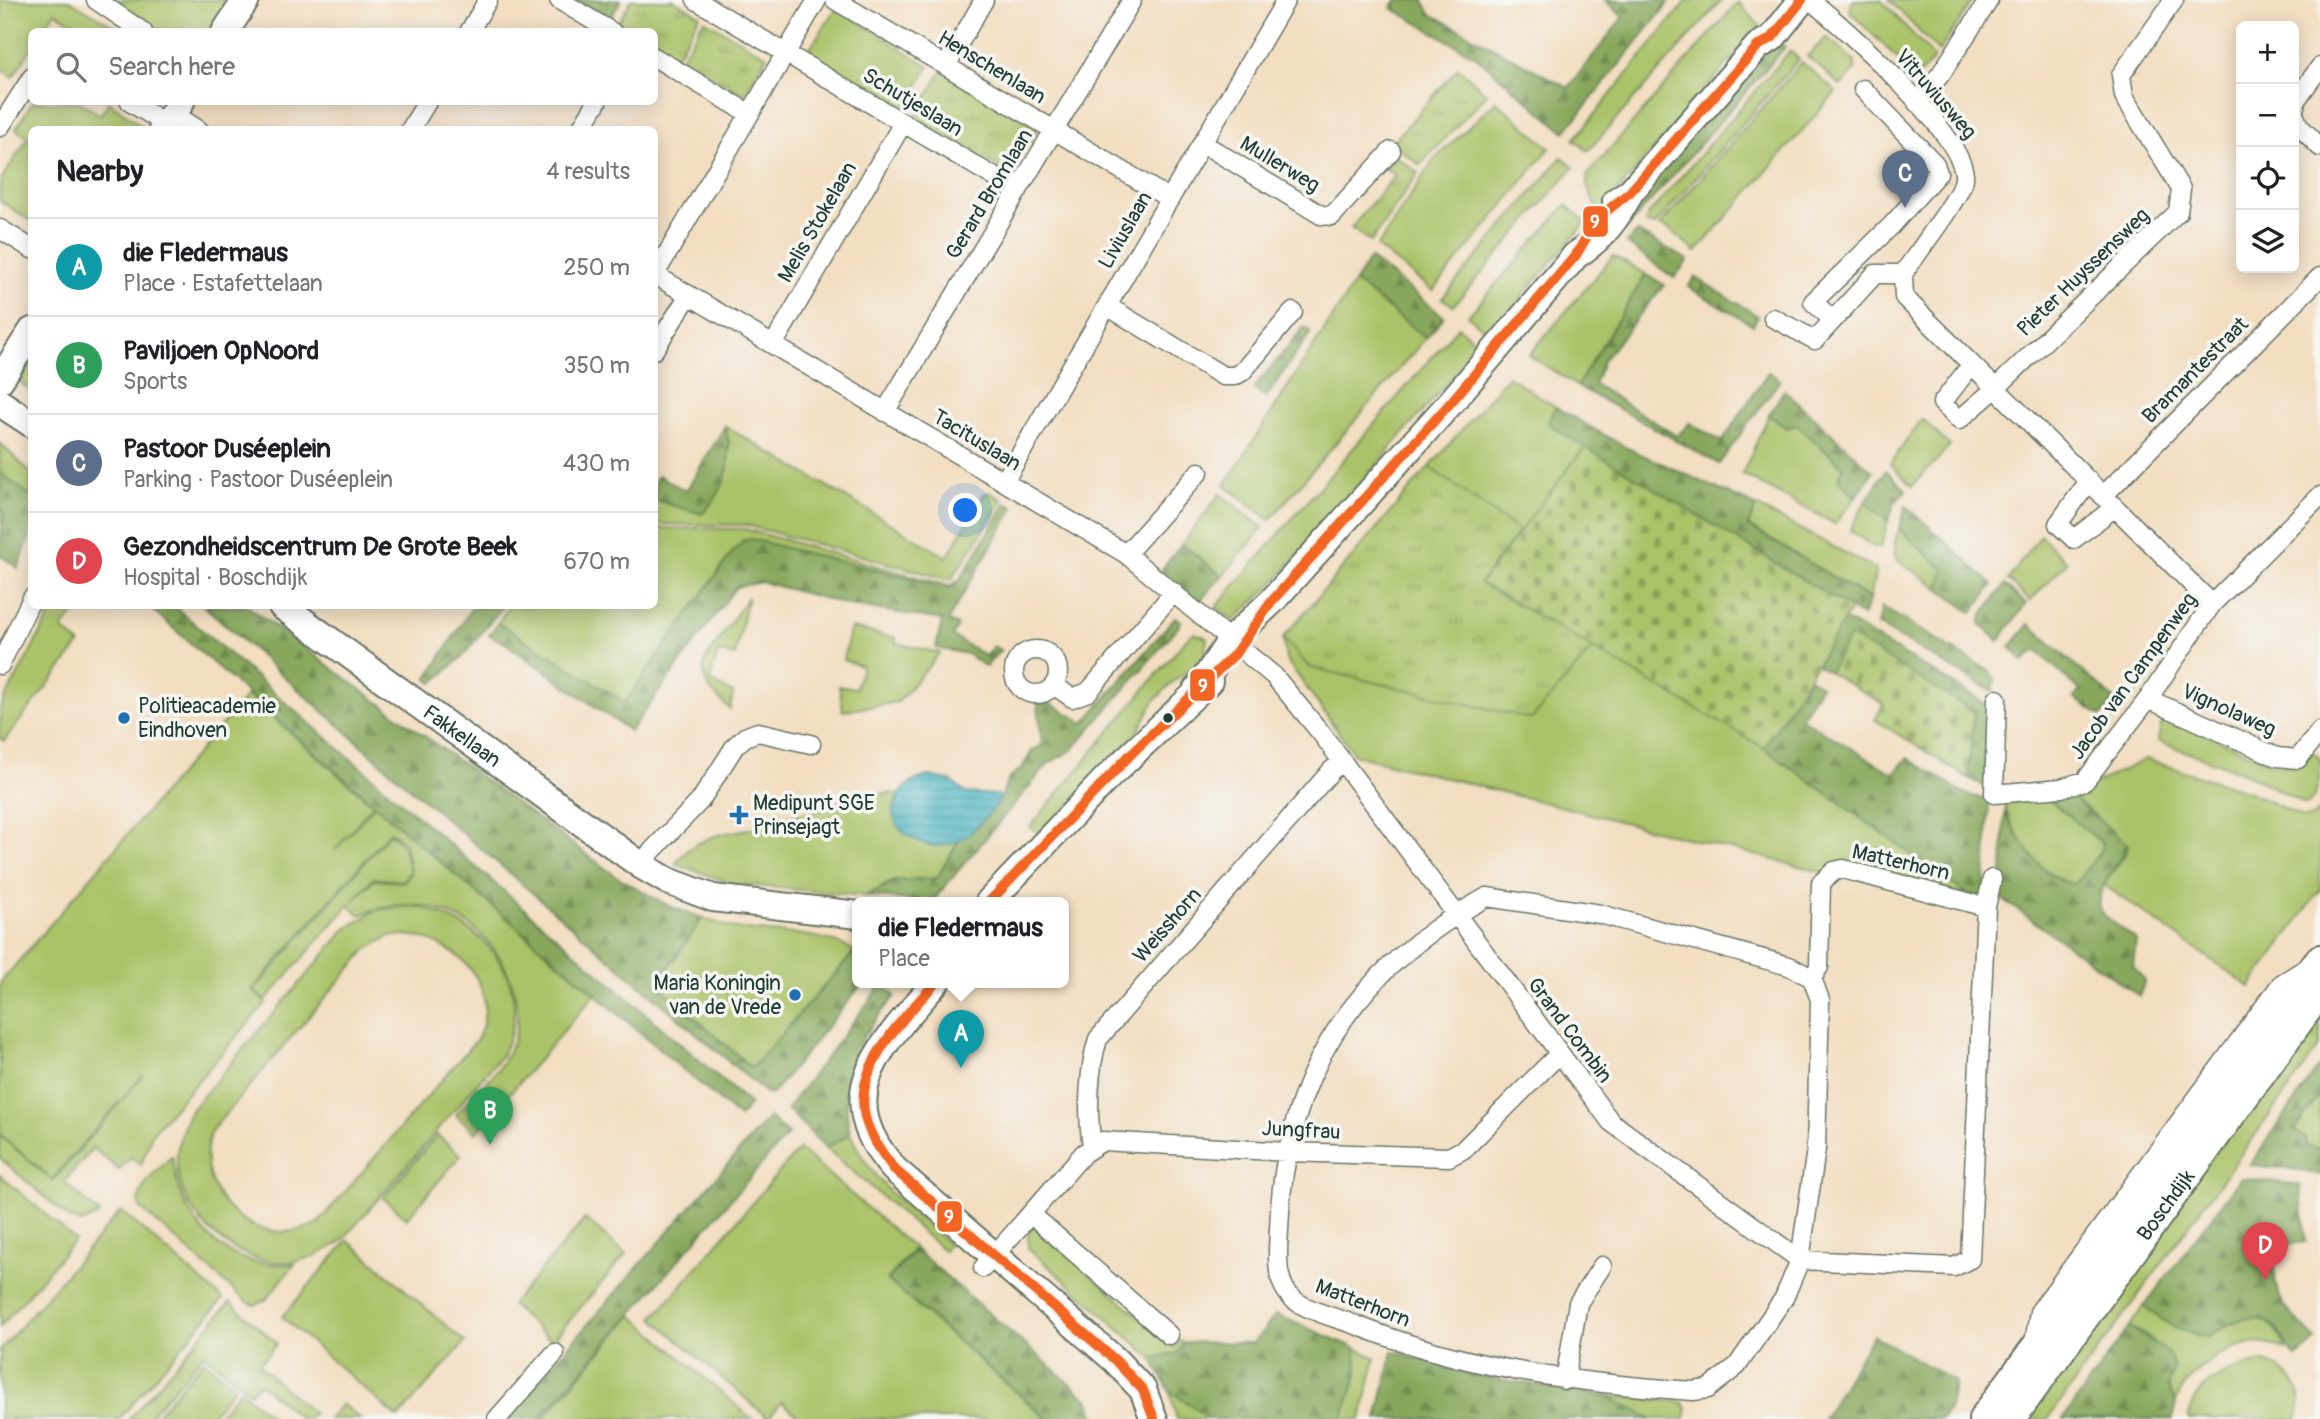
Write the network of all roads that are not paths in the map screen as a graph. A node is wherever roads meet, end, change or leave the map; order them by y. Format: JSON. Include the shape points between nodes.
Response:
{"nodes":[{"id":1,"x":96,"y":0,"type":"edge"},
{"id":2,"x":246,"y":0,"type":"edge"},
{"id":3,"x":488,"y":0,"type":"edge"},
{"id":4,"x":559,"y":0,"type":"edge"},
{"id":5,"x":695,"y":0,"type":"edge"},
{"id":6,"x":817,"y":0,"type":"edge"},
{"id":7,"x":835,"y":0,"type":"edge"},
{"id":8,"x":984,"y":0,"type":"edge"},
{"id":9,"x":1132,"y":0,"type":"edge"},
{"id":10,"x":1286,"y":0,"type":"edge"},
{"id":11,"x":1789,"y":0,"type":"edge"},
{"id":12,"x":1802,"y":0,"type":"edge"},
{"id":13,"x":1810,"y":0,"type":"edge"},
{"id":14,"x":1989,"y":0,"type":"edge"},
{"id":15,"x":2174,"y":0,"type":"edge"},
{"id":16,"x":138,"y":28,"type":"edge"},
{"id":17,"x":228,"y":28,"type":"edge"},
{"id":18,"x":471,"y":28,"type":"edge"},
{"id":19,"x":605,"y":28,"type":"edge"},
{"id":20,"x":1758,"y":46,"type":"junction"},
{"id":21,"x":785,"y":53,"type":"junction"},
{"id":22,"x":658,"y":59,"type":"edge"},
{"id":23,"x":946,"y":66,"type":"junction"},
{"id":24,"x":2320,"y":67,"type":"edge"},
{"id":25,"x":28,"y":84,"type":"edge"},
{"id":26,"x":1863,"y":89,"type":"dead end"},
{"id":27,"x":2299,"y":96,"type":"edge"},
{"id":28,"x":1917,"y":103,"type":"junction"},
{"id":29,"x":138,"y":105,"type":"edge"},
{"id":30,"x":425,"y":105,"type":"edge"},
{"id":31,"x":595,"y":105,"type":"edge"},
{"id":32,"x":750,"y":114,"type":"junction"},
{"id":33,"x":171,"y":117,"type":"edge"},
{"id":34,"x":903,"y":123,"type":"junction"},
{"id":35,"x":190,"y":126,"type":"edge"},
{"id":36,"x":412,"y":126,"type":"edge"},
{"id":37,"x":582,"y":126,"type":"edge"},
{"id":38,"x":2299,"y":126,"type":"edge"},
{"id":39,"x":0,"y":127,"type":"edge"},
{"id":40,"x":1054,"y":130,"type":"junction"},
{"id":41,"x":1202,"y":144,"type":"junction"},
{"id":42,"x":2320,"y":147,"type":"edge"},
{"id":43,"x":1391,"y":151,"type":"dead end"},
{"id":44,"x":1018,"y":191,"type":"junction"},
{"id":45,"x":1170,"y":199,"type":"junction"},
{"id":46,"x":0,"y":229,"type":"edge"},
{"id":47,"x":28,"y":246,"type":"edge"},
{"id":48,"x":658,"y":270,"type":"edge"},
{"id":49,"x":1903,"y":274,"type":"junction"},
{"id":50,"x":658,"y":277,"type":"edge"},
{"id":51,"x":2320,"y":277,"type":"edge"},
{"id":52,"x":689,"y":295,"type":"junction"},
{"id":53,"x":1107,"y":306,"type":"junction"},
{"id":54,"x":1293,"y":312,"type":"dead end"},
{"id":55,"x":1773,"y":318,"type":"dead end"},
{"id":56,"x":1833,"y":320,"type":"junction"},
{"id":57,"x":28,"y":337,"type":"edge"},
{"id":58,"x":658,"y":344,"type":"edge"},
{"id":59,"x":773,"y":345,"type":"junction"},
{"id":60,"x":1971,"y":365,"type":"junction"},
{"id":61,"x":0,"y":380,"type":"edge"},
{"id":62,"x":1995,"y":389,"type":"junction"},
{"id":63,"x":0,"y":403,"type":"edge"},
{"id":64,"x":885,"y":412,"type":"junction"},
{"id":65,"x":28,"y":421,"type":"edge"},
{"id":66,"x":1199,"y":472,"type":"dead end"},
{"id":67,"x":2089,"y":481,"type":"junction"},
{"id":68,"x":1004,"y":482,"type":"junction"},
{"id":69,"x":2320,"y":496,"type":"edge"},
{"id":70,"x":2109,"y":502,"type":"junction"},
{"id":71,"x":1126,"y":554,"type":"junction"},
{"id":72,"x":1174,"y":592,"type":"junction"},
{"id":73,"x":2213,"y":604,"type":"junction"},
{"id":74,"x":28,"y":606,"type":"edge"},
{"id":75,"x":286,"y":609,"type":"edge"},
{"id":76,"x":1236,"y":644,"type":"junction"},
{"id":77,"x":0,"y":665,"type":"edge"},
{"id":78,"x":1055,"y":686,"type":"dead end"},
{"id":79,"x":1997,"y":699,"type":"dead end"},
{"id":80,"x":2148,"y":699,"type":"junction"},
{"id":81,"x":2320,"y":731,"type":"edge"},
{"id":82,"x":811,"y":744,"type":"dead end"},
{"id":83,"x":1342,"y":762,"type":"junction"},
{"id":84,"x":642,"y":866,"type":"junction"},
{"id":85,"x":1992,"y":879,"type":"dead end"},
{"id":86,"x":994,"y":897,"type":"edge"},
{"id":87,"x":1986,"y":907,"type":"junction"},
{"id":88,"x":852,"y":914,"type":"edge"},
{"id":89,"x":1454,"y":915,"type":"junction"},
{"id":90,"x":2320,"y":959,"type":"edge"},
{"id":91,"x":1812,"y":978,"type":"junction"},
{"id":92,"x":910,"y":988,"type":"edge"},
{"id":93,"x":931,"y":988,"type":"edge"},
{"id":94,"x":2320,"y":992,"type":"edge"},
{"id":95,"x":1558,"y":1055,"type":"junction"},
{"id":96,"x":1092,"y":1146,"type":"junction"},
{"id":97,"x":1287,"y":1152,"type":"junction"},
{"id":98,"x":1031,"y":1213,"type":"junction"},
{"id":99,"x":1800,"y":1260,"type":"junction"},
{"id":100,"x":989,"y":1261,"type":"junction"},
{"id":101,"x":1602,"y":1266,"type":"dead end"},
{"id":102,"x":1169,"y":1335,"type":"dead end"},
{"id":103,"x":555,"y":1353,"type":"dead end"},
{"id":104,"x":1565,"y":1380,"type":"junction"},
{"id":105,"x":497,"y":1419,"type":"edge"},
{"id":106,"x":1134,"y":1419,"type":"edge"},
{"id":107,"x":1154,"y":1419,"type":"edge"},
{"id":108,"x":1983,"y":1419,"type":"edge"},
{"id":109,"x":2011,"y":1419,"type":"edge"}],
"edges":[{"from":1,"to":16,"type":"street"},
{"from":2,"to":17,"type":"street"},
{"from":3,"to":18,"type":"street"},
{"from":4,"to":19,"type":"street"},
{"from":5,"to":21,"type":"street","name":"Schutjeslaan"},
{"from":6,"to":21,"type":"street"},
{"from":7,"to":23,"type":"street","name":"Henschenlaan"},
{"from":8,"to":23,"type":"street"},
{"from":9,"to":40,"type":"street","name":"Gerard Bromlaan"},
{"from":10,"to":41,"type":"street","name":"Liviuslaan"},
{"from":11,"to":20,"type":"street"},
{"from":12,"to":20,"type":"street","via":[[1772,38]]},
{"from":13,"to":28,"type":"street","name":"Vitruviusweg"},
{"from":14,"to":28,"type":"street"},
{"from":15,"to":62,"type":"street","name":"Pieter Huyssensweg","via":[[2121,75],[2124,96],[2181,189],[2178,212]]},
{"from":20,"to":76,"type":"street","via":[[1630,192],[1611,204],[1583,236],[1576,255],[1452,401],[1272,601],[1261,623]]},
{"from":21,"to":32,"type":"street"},
{"from":21,"to":34,"type":"street","name":"Schutjeslaan"},
{"from":22,"to":32,"type":"street"},
{"from":23,"to":40,"type":"street","name":"Henschenlaan"},
{"from":24,"to":27,"type":"street"},
{"from":25,"to":39,"type":"street"},
{"from":26,"to":56,"type":"street","via":[[1935,164],[1938,173],[1813,302]]},
{"from":28,"to":49,"type":"street","name":"Vitruviusweg","via":[[1964,162],[1964,182]]},
{"from":29,"to":33,"type":"street"},
{"from":30,"to":36,"type":"street"},
{"from":31,"to":37,"type":"street"},
{"from":32,"to":48,"type":"street"},
{"from":33,"to":35,"type":"street"},
{"from":34,"to":44,"type":"street","name":"Schutjeslaan"},
{"from":34,"to":59,"type":"street","name":"Melis Stokelaan"},
{"from":38,"to":42,"type":"street"},
{"from":40,"to":44,"type":"street","name":"Gerard Bromlaan"},
{"from":40,"to":45,"type":"street","name":"Henschenlaan"},
{"from":41,"to":43,"type":"street","name":"Mullerweg","via":[[1321,215],[1332,216]]},
{"from":41,"to":45,"type":"street","name":"Liviuslaan"},
{"from":44,"to":64,"type":"street","name":"Gerard Bromlaan"},
{"from":45,"to":53,"type":"street","name":"Liviuslaan"},
{"from":46,"to":47,"type":"street"},
{"from":49,"to":56,"type":"street","via":[[1875,274]]},
{"from":49,"to":60,"type":"street","via":[[1904,297]]},
{"from":50,"to":52,"type":"street","name":"Tacituslaan"},
{"from":51,"to":70,"type":"street","name":"Bramantestraat"},
{"from":52,"to":58,"type":"street"},
{"from":52,"to":59,"type":"street","name":"Tacituslaan"},
{"from":53,"to":54,"type":"street","via":[[1223,376],[1242,372]]},
{"from":53,"to":68,"type":"street","name":"Liviuslaan"},
{"from":55,"to":56,"type":"street","via":[[1815,340]]},
{"from":57,"to":61,"type":"street"},
{"from":59,"to":64,"type":"street","name":"Tacituslaan"},
{"from":60,"to":62,"type":"street"},
{"from":60,"to":62,"type":"street","name":"Pieter Huyssensweg","via":[[1942,403],[1959,420]]},
{"from":62,"to":67,"type":"street"},
{"from":63,"to":65,"type":"street"},
{"from":64,"to":68,"type":"street","name":"Tacituslaan"},
{"from":66,"to":71,"type":"street"},
{"from":67,"to":70,"type":"street"},
{"from":67,"to":70,"type":"street","name":"Bramantestraat","via":[[2059,524],[2074,540]]},
{"from":68,"to":71,"type":"street","name":"Tacituslaan"},
{"from":69,"to":73,"type":"street","name":"Jacob van Campenweg"},
{"from":70,"to":73,"type":"street"},
{"from":71,"to":72,"type":"street","name":"Tacituslaan"},
{"from":72,"to":76,"type":"street","name":"Tacituslaan"},
{"from":72,"to":78,"type":"street","via":[[1087,692],[1072,698]]},
{"from":73,"to":80,"type":"street","name":"Jacob van Campenweg"},
{"from":74,"to":77,"type":"street"},
{"from":75,"to":84,"type":"street","name":"Fakkellaan"},
{"from":76,"to":83,"type":"street","name":"Grand Combin","via":[[1274,676]]},
{"from":76,"to":86,"type":"street","via":[[1219,673],[1106,779]]},
{"from":79,"to":80,"type":"street","name":"Jacob van Campenweg","via":[[1994,794],[2062,788],[2085,781]]},
{"from":80,"to":81,"type":"street","name":"Vignolaweg","via":[[2277,757],[2298,759]]},
{"from":82,"to":84,"type":"street","via":[[758,732],[745,737],[700,801]]},
{"from":83,"to":89,"type":"street","name":"Grand Combin"},
{"from":83,"to":96,"type":"street","name":"Weisshorn","via":[[1098,1039],[1092,1078]]},
{"from":84,"to":88,"type":"street","name":"Fakkellaan","via":[[713,898]]},
{"from":85,"to":87,"type":"street"},
{"from":87,"to":91,"type":"street","name":"Matterhorn","via":[[1843,869],[1834,871],[1821,883],[1819,967]]},
{"from":87,"to":99,"type":"street","via":[[1970,1259],[1954,1267]]},
{"from":89,"to":91,"type":"street","name":"Matterhorn","via":[[1487,897],[1600,914],[1789,967]]},
{"from":89,"to":95,"type":"street","name":"Grand Combin"},
{"from":89,"to":97,"type":"street","name":"Matterhorn","via":[[1407,948],[1364,990],[1331,1036],[1309,1081]]},
{"from":90,"to":108,"type":"main road","name":"Boschdijk"},
{"from":91,"to":99,"type":"street","name":"Matterhorn","via":[[1820,1000],[1816,1149]]},
{"from":92,"to":100,"type":"street","via":[[858,1058],[852,1097],[856,1132],[869,1162],[885,1181]]},
{"from":93,"to":100,"type":"street","via":[[877,1051],[864,1085],[867,1127],[894,1169]]},
{"from":94,"to":109,"type":"main road","name":"Boschdijk"},
{"from":95,"to":97,"type":"street","name":"Jungfrau","via":[[1464,1149],[1449,1157]]},
{"from":95,"to":99,"type":"street","name":"Grand Combin","via":[[1611,1122]]},
{"from":96,"to":97,"type":"street","name":"Jungfrau","via":[[1103,1141]]},
{"from":96,"to":98,"type":"street"},
{"from":97,"to":104,"type":"street","name":"Matterhorn","via":[[1277,1264],[1283,1287],[1296,1302],[1417,1348]]},
{"from":98,"to":100,"type":"street"},
{"from":98,"to":102,"type":"street"},
{"from":99,"to":104,"type":"street","name":"Matterhorn","via":[[1784,1298],[1737,1366],[1709,1389]]},
{"from":100,"to":106,"type":"street","via":[[1105,1372]]},
{"from":100,"to":107,"type":"street","via":[[1131,1376],[1143,1390]]},
{"from":101,"to":104,"type":"street","via":[[1578,1303]]},
{"from":103,"to":105,"type":"street"}]}
